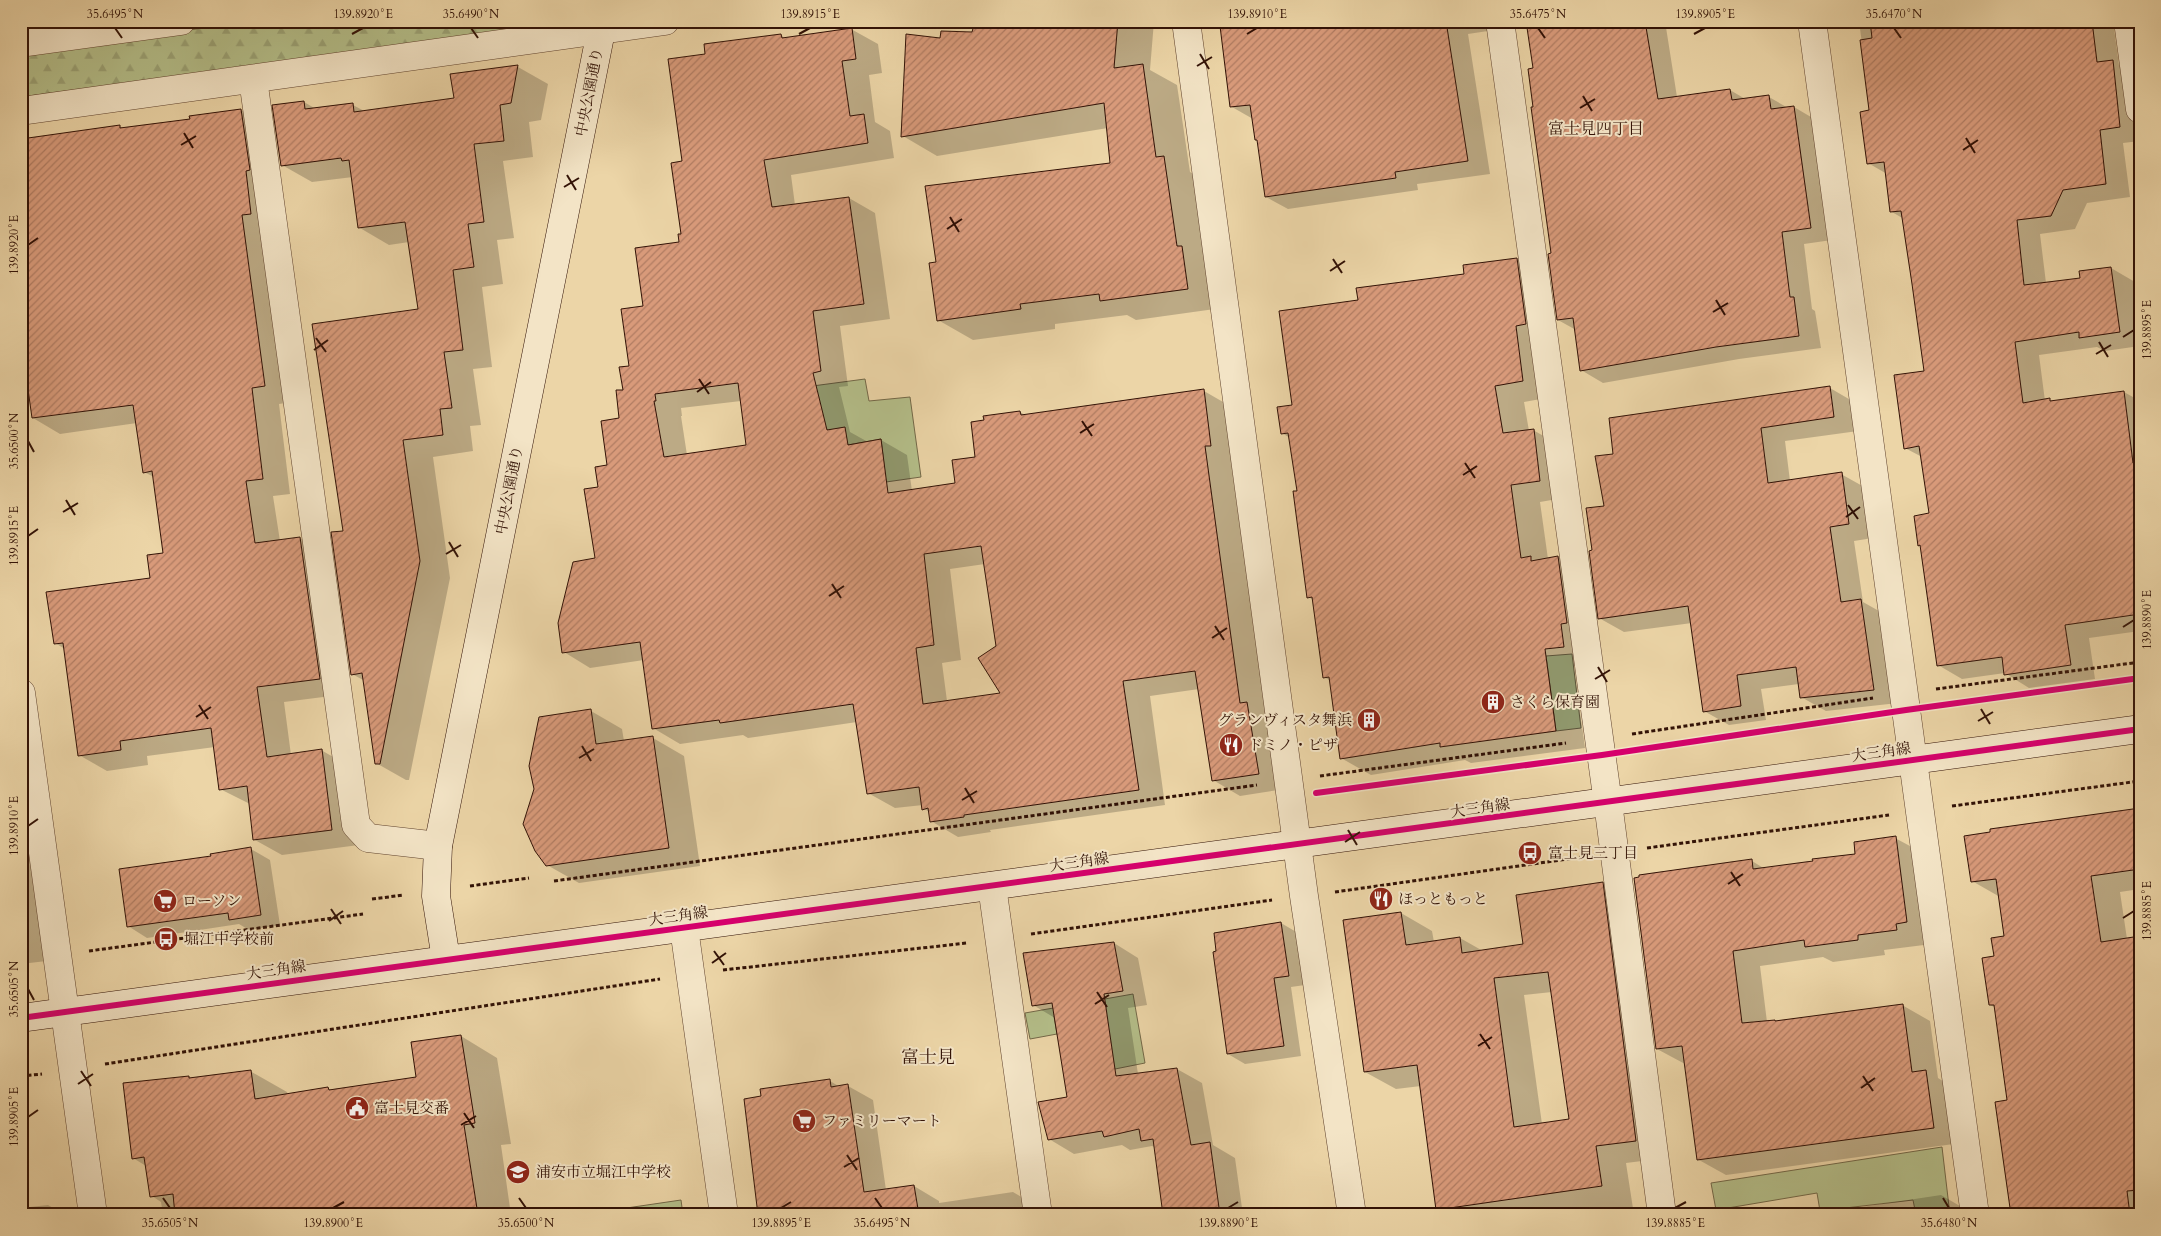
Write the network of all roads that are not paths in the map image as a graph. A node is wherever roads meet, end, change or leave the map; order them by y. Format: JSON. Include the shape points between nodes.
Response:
{"nodes":[{"id":1,"x":181,"y":21,"type":"edge"},
{"id":2,"x":665,"y":21,"type":"edge"},
{"id":3,"x":1186,"y":21,"type":"edge"},
{"id":4,"x":1500,"y":21,"type":"edge"},
{"id":5,"x":1812,"y":21,"type":"edge"},
{"id":6,"x":2128,"y":21,"type":"edge"},
{"id":7,"x":602,"y":26,"type":"edge"},
{"id":8,"x":21,"y":43,"type":"edge"},
{"id":9,"x":253,"y":79,"type":"junction"},
{"id":10,"x":2140,"y":109,"type":"edge"},
{"id":11,"x":21,"y":111,"type":"edge"},
{"id":12,"x":21,"y":693,"type":"edge"},
{"id":13,"x":2140,"y":729,"type":"edge"},
{"id":14,"x":1913,"y":760,"type":"junction"},
{"id":15,"x":1608,"y":803,"type":"junction"},
{"id":16,"x":1297,"y":845,"type":"junction"},
{"id":17,"x":438,"y":846,"type":"junction"},
{"id":18,"x":992,"y":886,"type":"junction"},
{"id":19,"x":684,"y":928,"type":"junction"},
{"id":20,"x":446,"y":959,"type":"junction"},
{"id":21,"x":65,"y":1012,"type":"junction"},
{"id":22,"x":21,"y":1018,"type":"edge"},
{"id":23,"x":93,"y":1215,"type":"edge"},
{"id":24,"x":724,"y":1215,"type":"edge"},
{"id":25,"x":1038,"y":1215,"type":"edge"},
{"id":26,"x":1352,"y":1215,"type":"edge"},
{"id":27,"x":1662,"y":1215,"type":"edge"},
{"id":28,"x":1975,"y":1215,"type":"edge"}],
"edges":[{"from":1,"to":8,"type":"street"},
{"from":2,"to":7,"type":"street"},
{"from":3,"to":16,"type":"street"},
{"from":4,"to":15,"type":"street"},
{"from":5,"to":14,"type":"street"},
{"from":6,"to":10,"type":"street"},
{"from":7,"to":9,"type":"street"},
{"from":7,"to":17,"type":"street","name":"中央公園通り"},
{"from":9,"to":11,"type":"street"},
{"from":9,"to":17,"type":"street","via":[[356,825],[368,838]]},
{"from":12,"to":21,"type":"street"},
{"from":13,"to":14,"type":"street","name":"大三角線"},
{"from":14,"to":15,"type":"street","name":"大三角線"},
{"from":14,"to":28,"type":"street"},
{"from":15,"to":16,"type":"street","name":"大三角線"},
{"from":15,"to":27,"type":"street"},
{"from":16,"to":18,"type":"street","name":"大三角線"},
{"from":16,"to":26,"type":"street"},
{"from":17,"to":20,"type":"street","name":"中央公園通り","via":[[436,896]]},
{"from":18,"to":19,"type":"street","name":"大三角線"},
{"from":18,"to":25,"type":"street"},
{"from":19,"to":20,"type":"street","name":"大三角線"},
{"from":19,"to":24,"type":"street"},
{"from":20,"to":21,"type":"street","name":"大三角線"},
{"from":21,"to":22,"type":"street","name":"大三角線"},
{"from":21,"to":23,"type":"street"}]}
